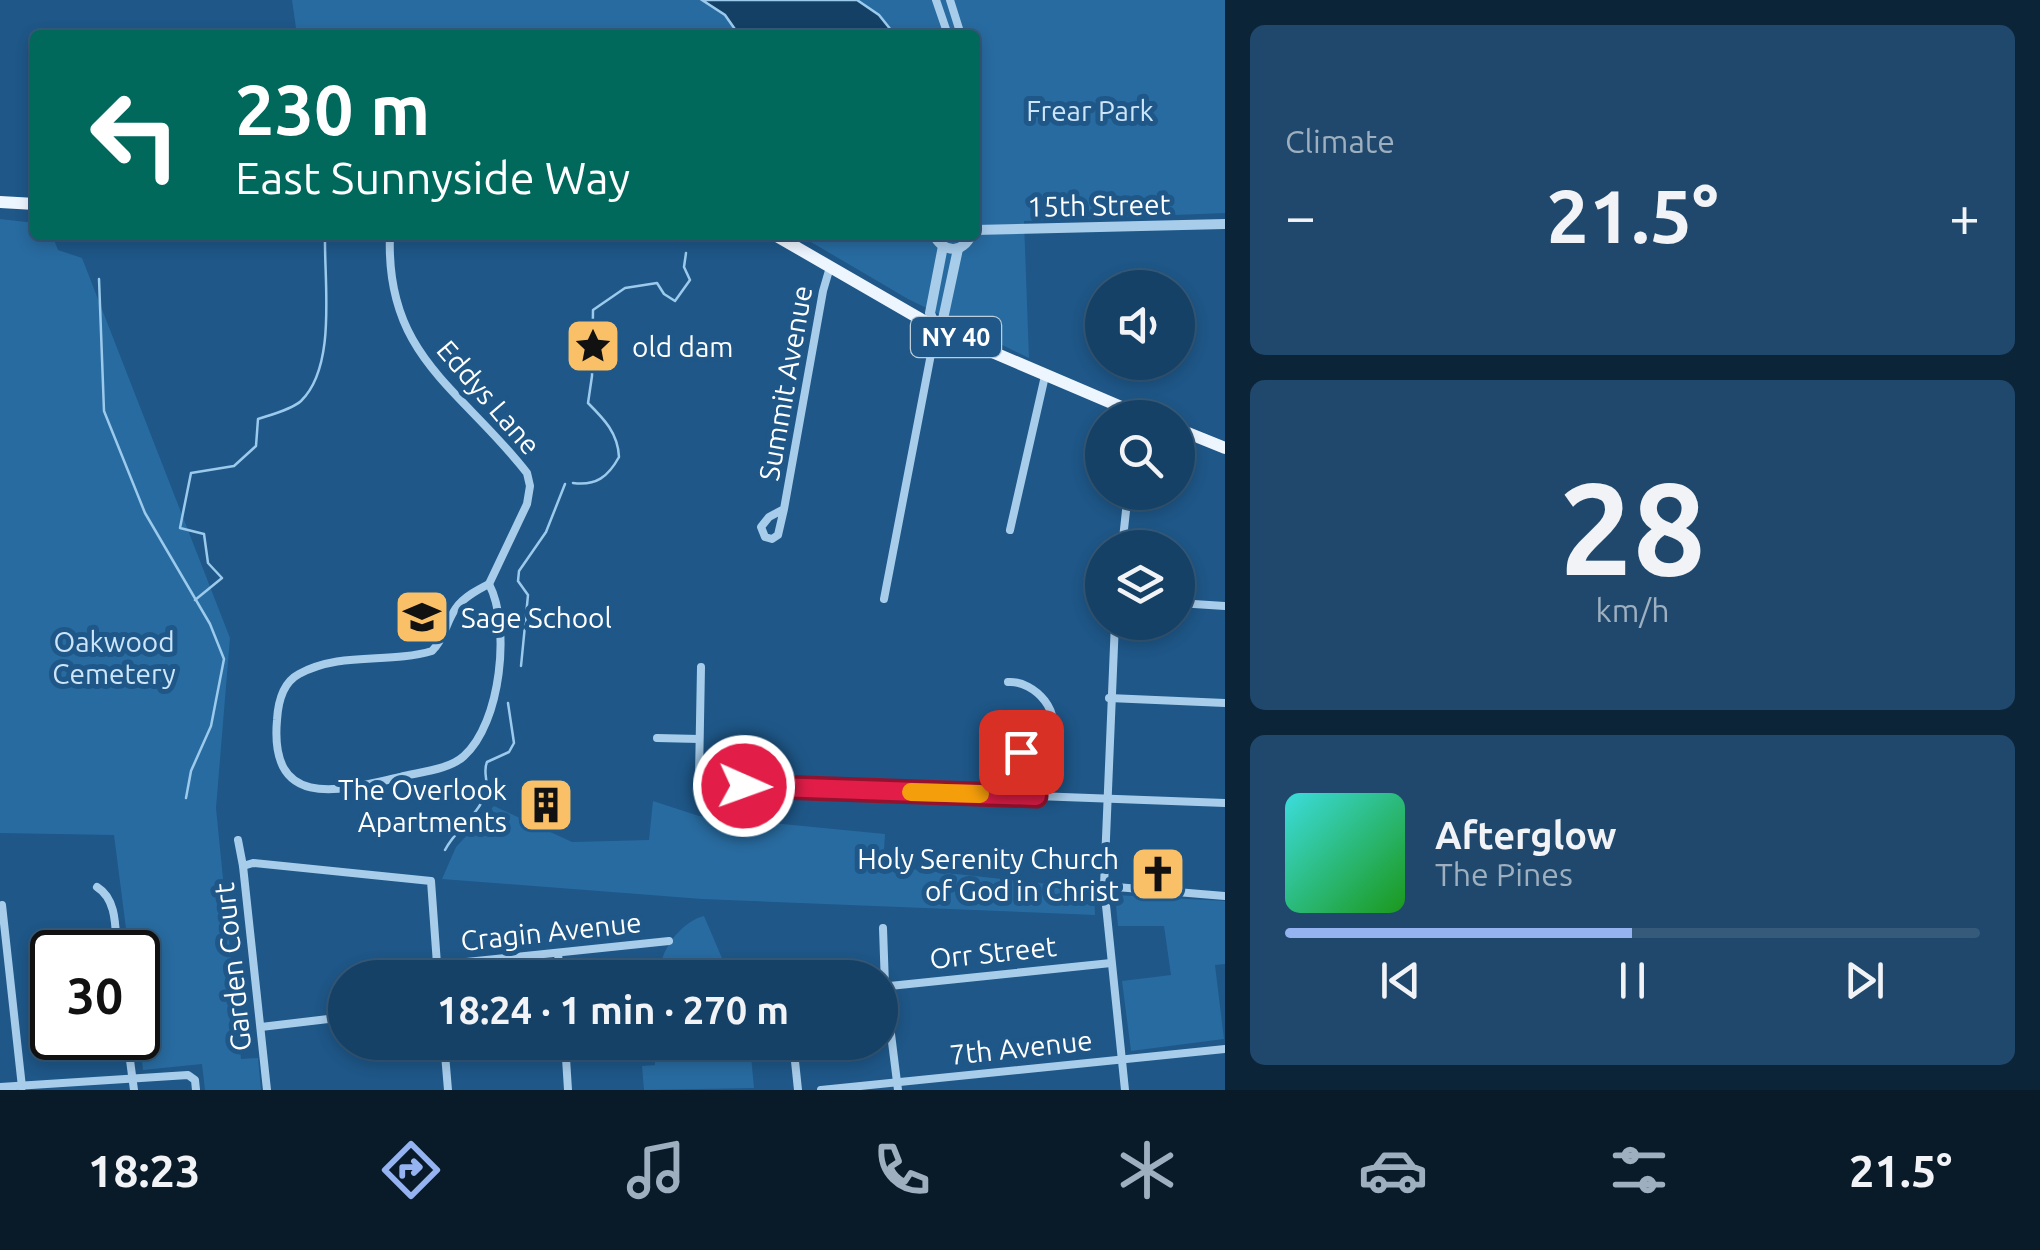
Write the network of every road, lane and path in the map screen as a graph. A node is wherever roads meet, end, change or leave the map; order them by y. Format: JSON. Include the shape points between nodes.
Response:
{"nodes":[{"id":1,"x":936,"y":0,"type":"edge"},
{"id":2,"x":950,"y":0,"type":"edge"},
{"id":3,"x":946,"y":30,"type":"edge"},
{"id":4,"x":959,"y":30,"type":"edge"},
{"id":5,"x":0,"y":202,"type":"edge"},
{"id":6,"x":30,"y":204,"type":"edge"},
{"id":7,"x":1225,"y":224,"type":"edge"},
{"id":8,"x":980,"y":233,"type":"edge"},
{"id":9,"x":390,"y":240,"type":"edge"},
{"id":10,"x":784,"y":240,"type":"edge"},
{"id":11,"x":938,"y":240,"type":"edge"},
{"id":12,"x":966,"y":240,"type":"edge"},
{"id":13,"x":942,"y":246,"type":"junction"},
{"id":14,"x":958,"y":248,"type":"junction"},
{"id":15,"x":830,"y":266,"type":"junction"},
{"id":16,"x":936,"y":328,"type":"junction"},
{"id":17,"x":1045,"y":376,"type":"junction"},
{"id":18,"x":1102,"y":400,"type":"edge"},
{"id":19,"x":1195,"y":437,"type":"edge"},
{"id":20,"x":1225,"y":448,"type":"edge"},
{"id":21,"x":784,"y":509,"type":"dead end"},
{"id":22,"x":1010,"y":530,"type":"dead end"},
{"id":23,"x":489,"y":584,"type":"junction"},
{"id":24,"x":884,"y":599,"type":"dead end"},
{"id":25,"x":1195,"y":605,"type":"edge"},
{"id":26,"x":1225,"y":606,"type":"edge"},
{"id":27,"x":1114,"y":640,"type":"edge"},
{"id":28,"x":700,"y":666,"type":"dead end"},
{"id":29,"x":1008,"y":682,"type":"dead end"},
{"id":30,"x":1110,"y":698,"type":"junction"},
{"id":31,"x":1225,"y":704,"type":"edge"},
{"id":32,"x":657,"y":738,"type":"dead end"},
{"id":33,"x":699,"y":739,"type":"junction"},
{"id":34,"x":1036,"y":796,"type":"junction"},
{"id":35,"x":1105,"y":798,"type":"junction"},
{"id":36,"x":1225,"y":803,"type":"edge"},
{"id":37,"x":238,"y":840,"type":"dead end"},
{"id":38,"x":244,"y":866,"type":"junction"},
{"id":39,"x":1104,"y":886,"type":"junction"},
{"id":40,"x":97,"y":888,"type":"dead end"},
{"id":41,"x":1225,"y":896,"type":"edge"},
{"id":42,"x":2,"y":905,"type":"edge"},
{"id":43,"x":883,"y":928,"type":"dead end"},
{"id":44,"x":115,"y":930,"type":"edge"},
{"id":45,"x":668,"y":941,"type":"dead end"},
{"id":46,"x":558,"y":953,"type":"junction"},
{"id":47,"x":438,"y":960,"type":"edge"},
{"id":48,"x":488,"y":960,"type":"edge"},
{"id":49,"x":559,"y":960,"type":"edge"},
{"id":50,"x":882,"y":960,"type":"edge"},
{"id":51,"x":1110,"y":963,"type":"junction"},
{"id":52,"x":898,"y":984,"type":"edge"},
{"id":53,"x":328,"y":1019,"type":"edge"},
{"id":54,"x":261,"y":1026,"type":"junction"},
{"id":55,"x":1225,"y":1048,"type":"edge"},
{"id":56,"x":1121,"y":1059,"type":"junction"},
{"id":57,"x":130,"y":1060,"type":"edge"},
{"id":58,"x":446,"y":1060,"type":"edge"},
{"id":59,"x":566,"y":1060,"type":"edge"},
{"id":60,"x":795,"y":1060,"type":"edge"},
{"id":61,"x":893,"y":1060,"type":"edge"},
{"id":62,"x":133,"y":1085,"type":"edge"},
{"id":63,"x":897,"y":1086,"type":"edge"},
{"id":64,"x":22,"y":1087,"type":"junction"},
{"id":65,"x":3,"y":1088,"type":"edge"},
{"id":66,"x":196,"y":1090,"type":"edge"},
{"id":67,"x":267,"y":1090,"type":"edge"},
{"id":68,"x":448,"y":1090,"type":"edge"},
{"id":69,"x":568,"y":1090,"type":"edge"},
{"id":70,"x":798,"y":1090,"type":"edge"},
{"id":71,"x":821,"y":1090,"type":"edge"},
{"id":72,"x":1125,"y":1090,"type":"edge"}],
"edges":[{"from":1,"to":3,"type":"street"},
{"from":2,"to":4,"type":"street"},
{"from":5,"to":6,"type":"main road"},
{"from":7,"to":8,"type":"street","name":"15th Street"},
{"from":9,"to":23,"type":"street","name":"Eddys Lane","via":[[394,298],[409,336],[527,473],[527,504]]},
{"from":10,"to":15,"type":"main road","number":"NY 40"},
{"from":11,"to":13,"type":"street"},
{"from":12,"to":14,"type":"street"},
{"from":13,"to":14,"type":"street"},
{"from":13,"to":16,"type":"street","via":[[930,313]]},
{"from":14,"to":16,"type":"street"},
{"from":15,"to":16,"type":"main road","number":"NY 40"},
{"from":15,"to":21,"type":"street","name":"Summit Avenue"},
{"from":16,"to":17,"type":"main road","number":"NY 40"},
{"from":16,"to":24,"type":"street"},
{"from":17,"to":18,"type":"main road","number":"NY 40"},
{"from":17,"to":22,"type":"street"},
{"from":19,"to":20,"type":"main road"},
{"from":23,"to":23,"type":"street","name":"Eddys Lane","via":[[454,610],[432,651],[346,658],[292,678],[276,729],[281,766],[290,777],[320,790],[353,788],[446,766],[468,753],[494,697],[501,648]]},
{"from":25,"to":26,"type":"street"},
{"from":27,"to":30,"type":"street"},
{"from":28,"to":33,"type":"street"},
{"from":29,"to":34,"type":"street","via":[[1036,689],[1051,719],[1050,737],[1018,756]]},
{"from":30,"to":31,"type":"street"},
{"from":30,"to":35,"type":"street"},
{"from":32,"to":33,"type":"street"},
{"from":33,"to":34,"type":"street","via":[[705,784]]},
{"from":34,"to":35,"type":"street"},
{"from":35,"to":36,"type":"street"},
{"from":35,"to":39,"type":"street"},
{"from":37,"to":38,"type":"street","name":"Garden Court"},
{"from":38,"to":47,"type":"street","via":[[431,881]]},
{"from":38,"to":54,"type":"street","name":"Garden Court"},
{"from":39,"to":41,"type":"street"},
{"from":39,"to":51,"type":"street"},
{"from":40,"to":44,"type":"street","via":[[108,894]]},
{"from":42,"to":64,"type":"street"},
{"from":43,"to":50,"type":"street"},
{"from":45,"to":46,"type":"street","name":"Cragin Avenue"},
{"from":46,"to":48,"type":"street","name":"Cragin Avenue"},
{"from":46,"to":49,"type":"street"},
{"from":51,"to":52,"type":"street","name":"Orr Street"},
{"from":51,"to":56,"type":"street"},
{"from":53,"to":54,"type":"street"},
{"from":54,"to":67,"type":"street","name":"Garden Court"},
{"from":55,"to":56,"type":"street","name":"7th Avenue"},
{"from":56,"to":63,"type":"street","name":"7th Avenue"},
{"from":56,"to":72,"type":"street"},
{"from":57,"to":62,"type":"street"},
{"from":58,"to":68,"type":"street"},
{"from":59,"to":69,"type":"street"},
{"from":60,"to":70,"type":"street"},
{"from":61,"to":63,"type":"street"},
{"from":62,"to":64,"type":"street"},
{"from":62,"to":66,"type":"street","via":[[188,1075]]},
{"from":63,"to":71,"type":"street","name":"7th Avenue"},
{"from":64,"to":65,"type":"street"}]}
